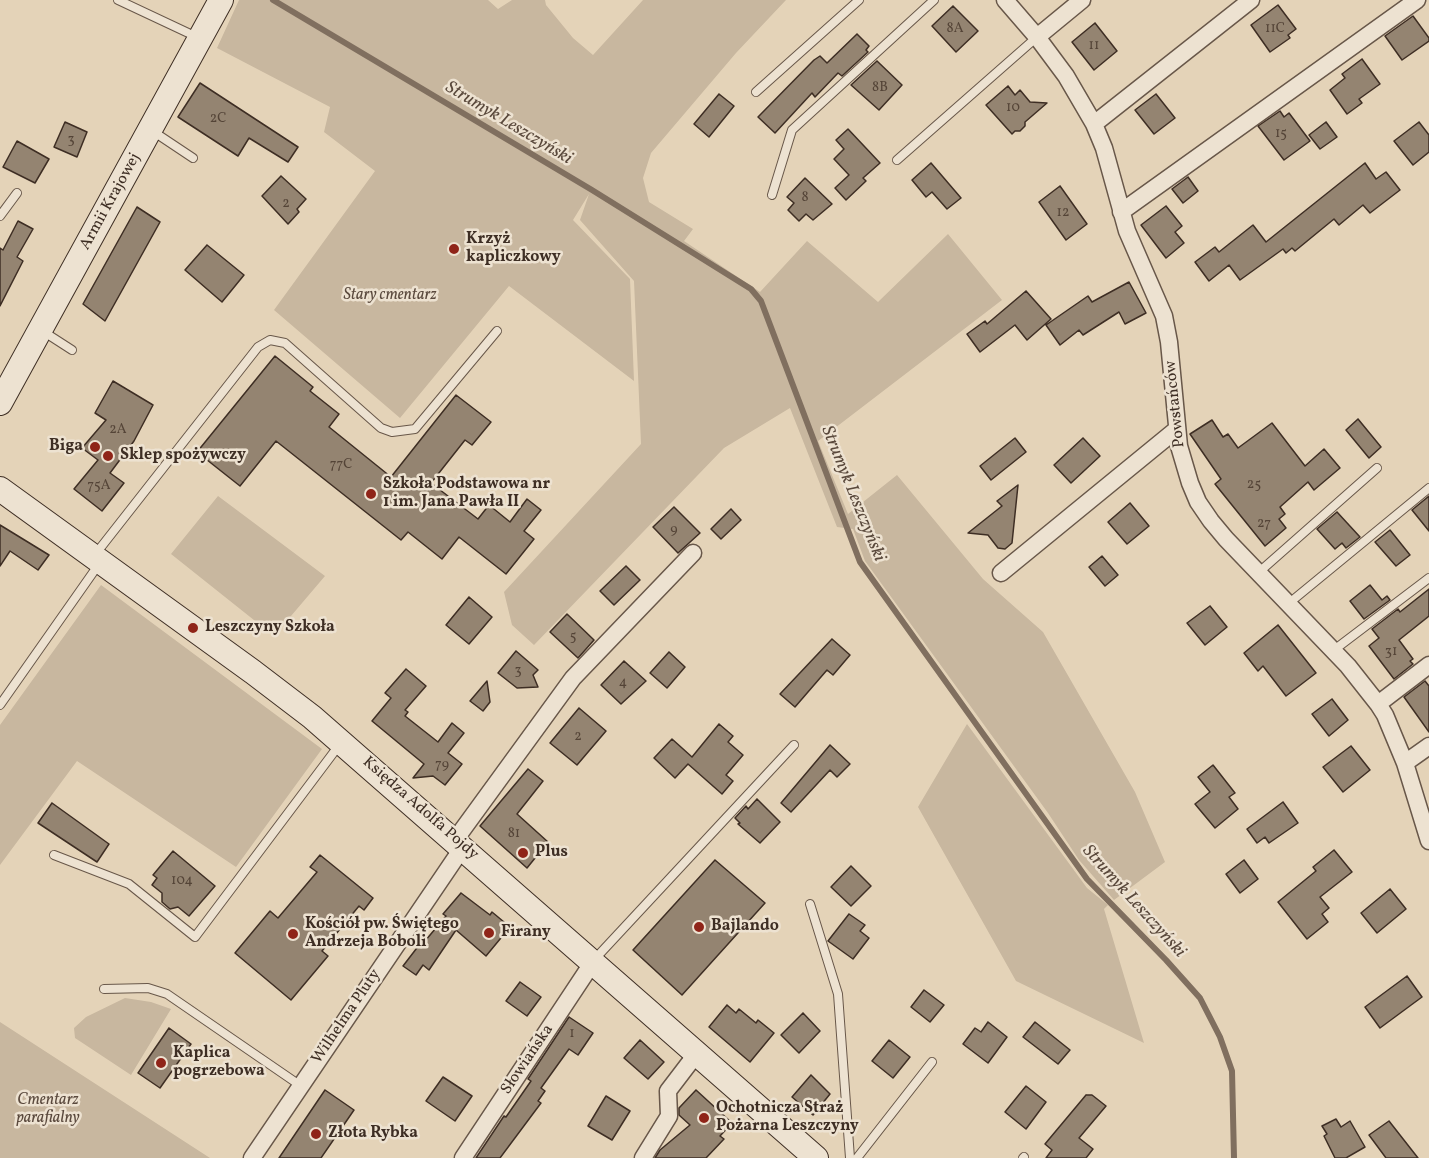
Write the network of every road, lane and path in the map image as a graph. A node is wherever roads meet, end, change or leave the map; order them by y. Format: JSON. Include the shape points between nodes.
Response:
{"nodes":[{"id":1,"x":118,"y":0,"type":"edge"},
{"id":2,"x":221,"y":0,"type":"edge"},
{"id":3,"x":859,"y":0,"type":"edge"},
{"id":4,"x":934,"y":0,"type":"edge"},
{"id":5,"x":1005,"y":0,"type":"edge"},
{"id":6,"x":1082,"y":0,"type":"edge"},
{"id":7,"x":1251,"y":0,"type":"edge"},
{"id":8,"x":1417,"y":0,"type":"edge"},
{"id":9,"x":1037,"y":37,"type":"junction"},
{"id":10,"x":200,"y":39,"type":"junction"},
{"id":11,"x":756,"y":92,"type":"dead end"},
{"id":12,"x":1094,"y":124,"type":"junction"},
{"id":13,"x":150,"y":129,"type":"junction"},
{"id":14,"x":194,"y":158,"type":"dead end"},
{"id":15,"x":897,"y":160,"type":"dead end"},
{"id":16,"x":17,"y":193,"type":"dead end"},
{"id":17,"x":772,"y":195,"type":"dead end"},
{"id":18,"x":1121,"y":212,"type":"junction"},
{"id":19,"x":0,"y":216,"type":"edge"},
{"id":20,"x":41,"y":330,"type":"junction"},
{"id":21,"x":497,"y":331,"type":"dead end"},
{"id":22,"x":72,"y":350,"type":"dead end"},
{"id":23,"x":0,"y":403,"type":"edge"},
{"id":24,"x":1178,"y":429,"type":"junction"},
{"id":25,"x":1377,"y":468,"type":"dead end"},
{"id":26,"x":1429,"y":488,"type":"edge"},
{"id":27,"x":0,"y":489,"type":"edge"},
{"id":28,"x":693,"y":553,"type":"dead end"},
{"id":29,"x":97,"y":559,"type":"junction"},
{"id":30,"x":1001,"y":573,"type":"dead end"},
{"id":31,"x":1257,"y":573,"type":"junction"},
{"id":32,"x":1429,"y":578,"type":"edge"},
{"id":33,"x":1288,"y":604,"type":"junction"},
{"id":34,"x":1334,"y":650,"type":"junction"},
{"id":35,"x":1429,"y":664,"type":"edge"},
{"id":36,"x":1378,"y":704,"type":"junction"},
{"id":37,"x":0,"y":705,"type":"edge"},
{"id":38,"x":343,"y":742,"type":"junction"},
{"id":39,"x":794,"y":745,"type":"dead end"},
{"id":40,"x":1429,"y":746,"type":"edge"},
{"id":41,"x":1405,"y":763,"type":"junction"},
{"id":42,"x":1429,"y":841,"type":"edge"},
{"id":43,"x":459,"y":843,"type":"junction"},
{"id":44,"x":54,"y":855,"type":"dead end"},
{"id":45,"x":810,"y":904,"type":"dead end"},
{"id":46,"x":593,"y":962,"type":"junction"},
{"id":47,"x":104,"y":989,"type":"dead end"},
{"id":48,"x":697,"y":1053,"type":"junction"},
{"id":49,"x":932,"y":1062,"type":"dead end"},
{"id":50,"x":300,"y":1086,"type":"junction"},
{"id":51,"x":252,"y":1158,"type":"edge"},
{"id":52,"x":463,"y":1158,"type":"edge"},
{"id":53,"x":643,"y":1158,"type":"edge"},
{"id":54,"x":816,"y":1158,"type":"edge"},
{"id":55,"x":850,"y":1158,"type":"edge"},
{"id":56,"x":857,"y":1158,"type":"edge"}],
"edges":[{"from":1,"to":10,"type":"lane"},
{"from":2,"to":10,"type":"street","name":"Armii Krajowej"},
{"from":3,"to":11,"type":"lane"},
{"from":4,"to":17,"type":"lane","via":[[792,130]]},
{"from":5,"to":9,"type":"street","name":"Powstańców"},
{"from":6,"to":9,"type":"street"},
{"from":7,"to":12,"type":"street"},
{"from":8,"to":18,"type":"street"},
{"from":9,"to":12,"type":"street","name":"Powstańców"},
{"from":9,"to":15,"type":"lane"},
{"from":10,"to":13,"type":"street","name":"Armii Krajowej"},
{"from":12,"to":18,"type":"street","name":"Powstańców"},
{"from":13,"to":14,"type":"lane"},
{"from":13,"to":20,"type":"street","name":"Armii Krajowej"},
{"from":16,"to":19,"type":"lane"},
{"from":18,"to":24,"type":"street","name":"Powstańców","via":[[1164,316]]},
{"from":20,"to":22,"type":"lane"},
{"from":20,"to":23,"type":"street","name":"Armii Krajowej"},
{"from":21,"to":29,"type":"lane","via":[[415,429],[392,432],[381,428],[285,343],[270,340],[258,347]]},
{"from":24,"to":30,"type":"street"},
{"from":24,"to":31,"type":"street","name":"Powstańców","via":[[1183,462],[1198,502]]},
{"from":25,"to":31,"type":"lane"},
{"from":26,"to":33,"type":"lane"},
{"from":27,"to":29,"type":"street","name":"Księdza Adolfa Pojdy"},
{"from":28,"to":43,"type":"street","name":"Wilhelma Pluty","via":[[573,678]]},
{"from":29,"to":37,"type":"lane"},
{"from":29,"to":38,"type":"street","name":"Księdza Adolfa Pojdy"},
{"from":31,"to":33,"type":"street","name":"Powstańców"},
{"from":32,"to":34,"type":"lane"},
{"from":33,"to":34,"type":"street","name":"Powstańców"},
{"from":34,"to":36,"type":"street","name":"Powstańców"},
{"from":35,"to":36,"type":"street"},
{"from":36,"to":41,"type":"street","name":"Powstańców"},
{"from":38,"to":43,"type":"street","name":"Księdza Adolfa Pojdy"},
{"from":38,"to":44,"type":"lane","via":[[195,937],[129,884]]},
{"from":39,"to":46,"type":"lane"},
{"from":40,"to":41,"type":"street"},
{"from":41,"to":42,"type":"street","name":"Powstańców"},
{"from":43,"to":46,"type":"street","name":"Księdza Adolfa Pojdy"},
{"from":43,"to":50,"type":"street","name":"Wilhelma Pluty"},
{"from":45,"to":55,"type":"lane","via":[[838,994]]},
{"from":46,"to":48,"type":"street","name":"Księdza Adolfa Pojdy"},
{"from":46,"to":52,"type":"street","name":"Słowiańska"},
{"from":47,"to":50,"type":"lane","via":[[148,988],[167,994]]},
{"from":48,"to":53,"type":"street","via":[[668,1091],[669,1116]]},
{"from":48,"to":54,"type":"street","name":"Księdza Adolfa Pojdy"},
{"from":49,"to":56,"type":"lane"},
{"from":50,"to":51,"type":"street","name":"Wilhelma Pluty"}]}
